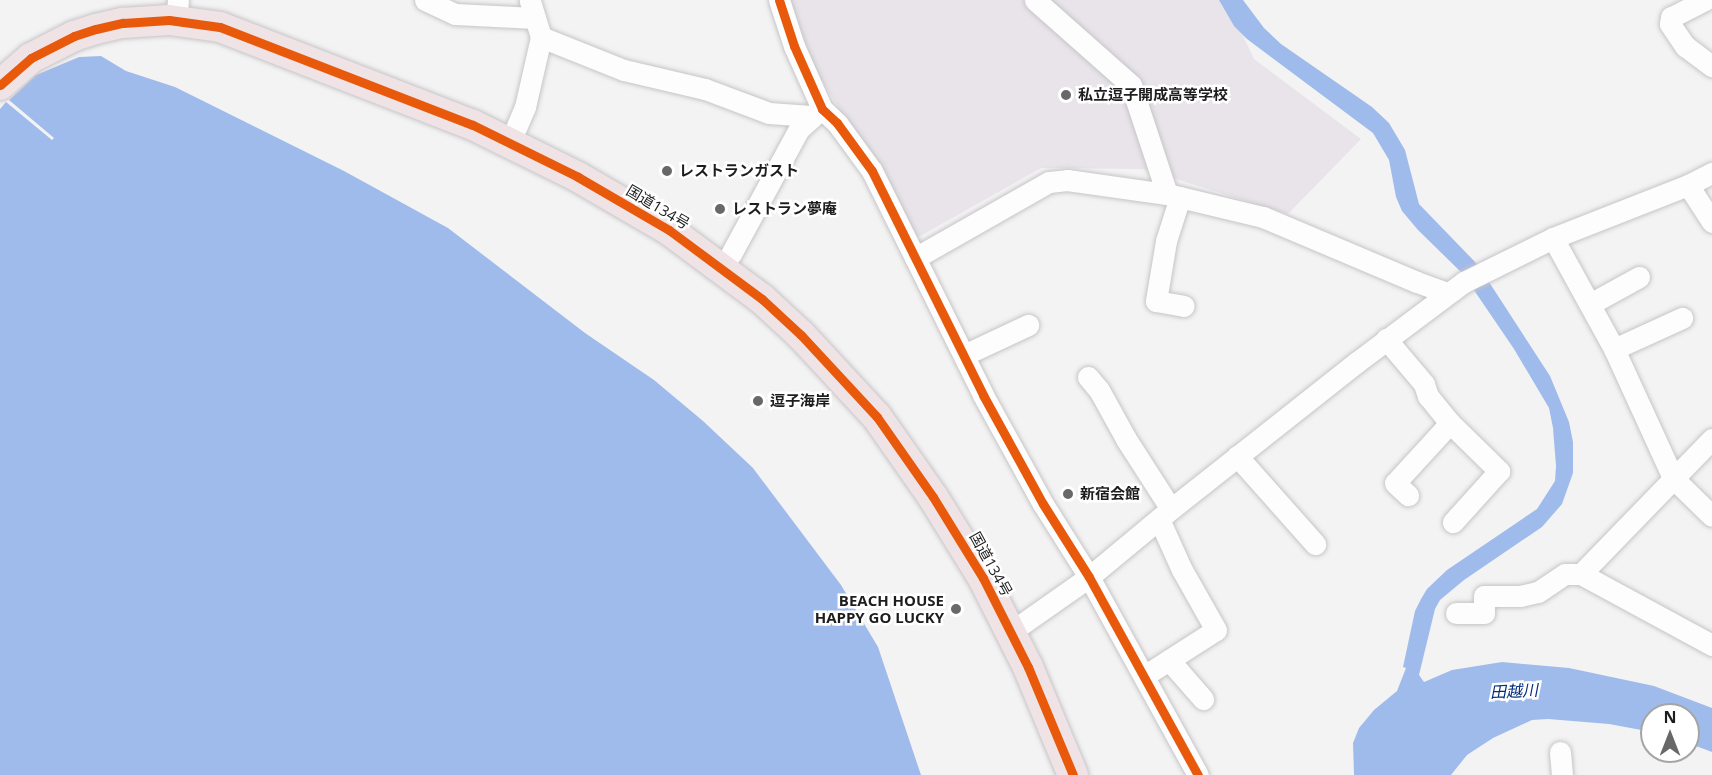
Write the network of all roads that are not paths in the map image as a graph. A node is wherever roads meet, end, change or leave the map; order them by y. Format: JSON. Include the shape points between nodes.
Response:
{"nodes":[{"id":1,"x":425,"y":0,"type":"edge"},
{"id":2,"x":779,"y":0,"type":"edge"},
{"id":3,"x":1035,"y":0,"type":"edge"},
{"id":4,"x":1705,"y":0,"type":"edge"},
{"id":5,"x":536,"y":19,"type":"edge"},
{"id":6,"x":1712,"y":66,"type":"edge"},
{"id":7,"x":0,"y":85,"type":"edge"},
{"id":8,"x":817,"y":113,"type":"junction"},
{"id":9,"x":516,"y":128,"type":"dead end"},
{"id":10,"x":1712,"y":173,"type":"edge"},
{"id":11,"x":1688,"y":186,"type":"junction"},
{"id":12,"x":1173,"y":195,"type":"junction"},
{"id":13,"x":1712,"y":222,"type":"edge"},
{"id":14,"x":1553,"y":238,"type":"junction"},
{"id":15,"x":731,"y":254,"type":"dead end"},
{"id":16,"x":915,"y":258,"type":"junction"},
{"id":17,"x":1639,"y":277,"type":"dead end"},
{"id":18,"x":1456,"y":287,"type":"junction"},
{"id":19,"x":1590,"y":304,"type":"junction"},
{"id":20,"x":1184,"y":306,"type":"dead end"},
{"id":21,"x":1683,"y":316,"type":"dead end"},
{"id":22,"x":1028,"y":325,"type":"dead end"},
{"id":23,"x":1386,"y":339,"type":"junction"},
{"id":24,"x":1614,"y":349,"type":"junction"},
{"id":25,"x":964,"y":355,"type":"junction"},
{"id":26,"x":1088,"y":377,"type":"dead end"},
{"id":27,"x":1450,"y":423,"type":"junction"},
{"id":28,"x":1712,"y":439,"type":"edge"},
{"id":29,"x":1237,"y":456,"type":"junction"},
{"id":30,"x":1673,"y":478,"type":"junction"},
{"id":31,"x":1408,"y":495,"type":"dead end"},
{"id":32,"x":1165,"y":514,"type":"junction"},
{"id":33,"x":1712,"y":516,"type":"edge"},
{"id":34,"x":1453,"y":522,"type":"dead end"},
{"id":35,"x":1315,"y":544,"type":"dead end"},
{"id":36,"x":1581,"y":574,"type":"junction"},
{"id":37,"x":1089,"y":578,"type":"junction"},
{"id":38,"x":1456,"y":614,"type":"dead end"},
{"id":39,"x":1022,"y":624,"type":"dead end"},
{"id":40,"x":1712,"y":645,"type":"edge"},
{"id":41,"x":1169,"y":660,"type":"junction"},
{"id":42,"x":1144,"y":676,"type":"junction"},
{"id":43,"x":1203,"y":699,"type":"dead end"},
{"id":44,"x":1560,"y":752,"type":"dead end"},
{"id":45,"x":1073,"y":775,"type":"edge"},
{"id":46,"x":1198,"y":775,"type":"edge"},
{"id":47,"x":1562,"y":775,"type":"edge"}],
"edges":[{"from":1,"to":5,"type":"street","via":[[455,14]]},
{"from":2,"to":8,"type":"street"},
{"from":3,"to":12,"type":"street","via":[[1131,85]]},
{"from":4,"to":6,"type":"street","via":[[1671,17],[1670,24],[1685,46]]},
{"from":5,"to":8,"type":"street","via":[[624,70],[705,90],[769,113]]},
{"from":5,"to":9,"type":"street","via":[[525,107]]},
{"from":7,"to":45,"type":"highway","name":"国道134号","via":[[31,58],[96,29],[169,20],[220,27],[483,130],[578,177],[669,230],[770,306],[877,417],[983,578],[1028,667]]},
{"from":8,"to":15,"type":"street","via":[[799,129]]},
{"from":8,"to":16,"type":"street","via":[[837,123],[872,171]]},
{"from":10,"to":11,"type":"street"},
{"from":11,"to":13,"type":"street"},
{"from":11,"to":14,"type":"street"},
{"from":12,"to":16,"type":"street","via":[[1067,180],[1048,182]]},
{"from":12,"to":18,"type":"street","via":[[1263,217],[1417,282]]},
{"from":12,"to":20,"type":"street","via":[[1156,301]]},
{"from":14,"to":18,"type":"street"},
{"from":14,"to":19,"type":"street"},
{"from":16,"to":25,"type":"street"},
{"from":17,"to":19,"type":"street"},
{"from":18,"to":23,"type":"street"},
{"from":19,"to":24,"type":"street"},
{"from":21,"to":24,"type":"street"},
{"from":22,"to":25,"type":"street"},
{"from":23,"to":27,"type":"street"},
{"from":23,"to":29,"type":"street"},
{"from":24,"to":30,"type":"street"},
{"from":25,"to":37,"type":"street","via":[[1038,494]]},
{"from":26,"to":32,"type":"street","via":[[1100,390]]},
{"from":27,"to":31,"type":"street","via":[[1395,483]]},
{"from":27,"to":34,"type":"street","via":[[1499,471]]},
{"from":28,"to":30,"type":"street"},
{"from":29,"to":32,"type":"street"},
{"from":29,"to":35,"type":"street"},
{"from":30,"to":33,"type":"street"},
{"from":30,"to":36,"type":"street"},
{"from":32,"to":37,"type":"street"},
{"from":32,"to":41,"type":"street","via":[[1182,570],[1216,630]]},
{"from":36,"to":38,"type":"street","via":[[1565,574],[1538,592],[1484,596],[1484,614]]},
{"from":36,"to":40,"type":"street"},
{"from":37,"to":39,"type":"street"},
{"from":37,"to":42,"type":"street"},
{"from":41,"to":42,"type":"street"},
{"from":41,"to":43,"type":"street"},
{"from":42,"to":46,"type":"street"},
{"from":44,"to":47,"type":"street"}]}
